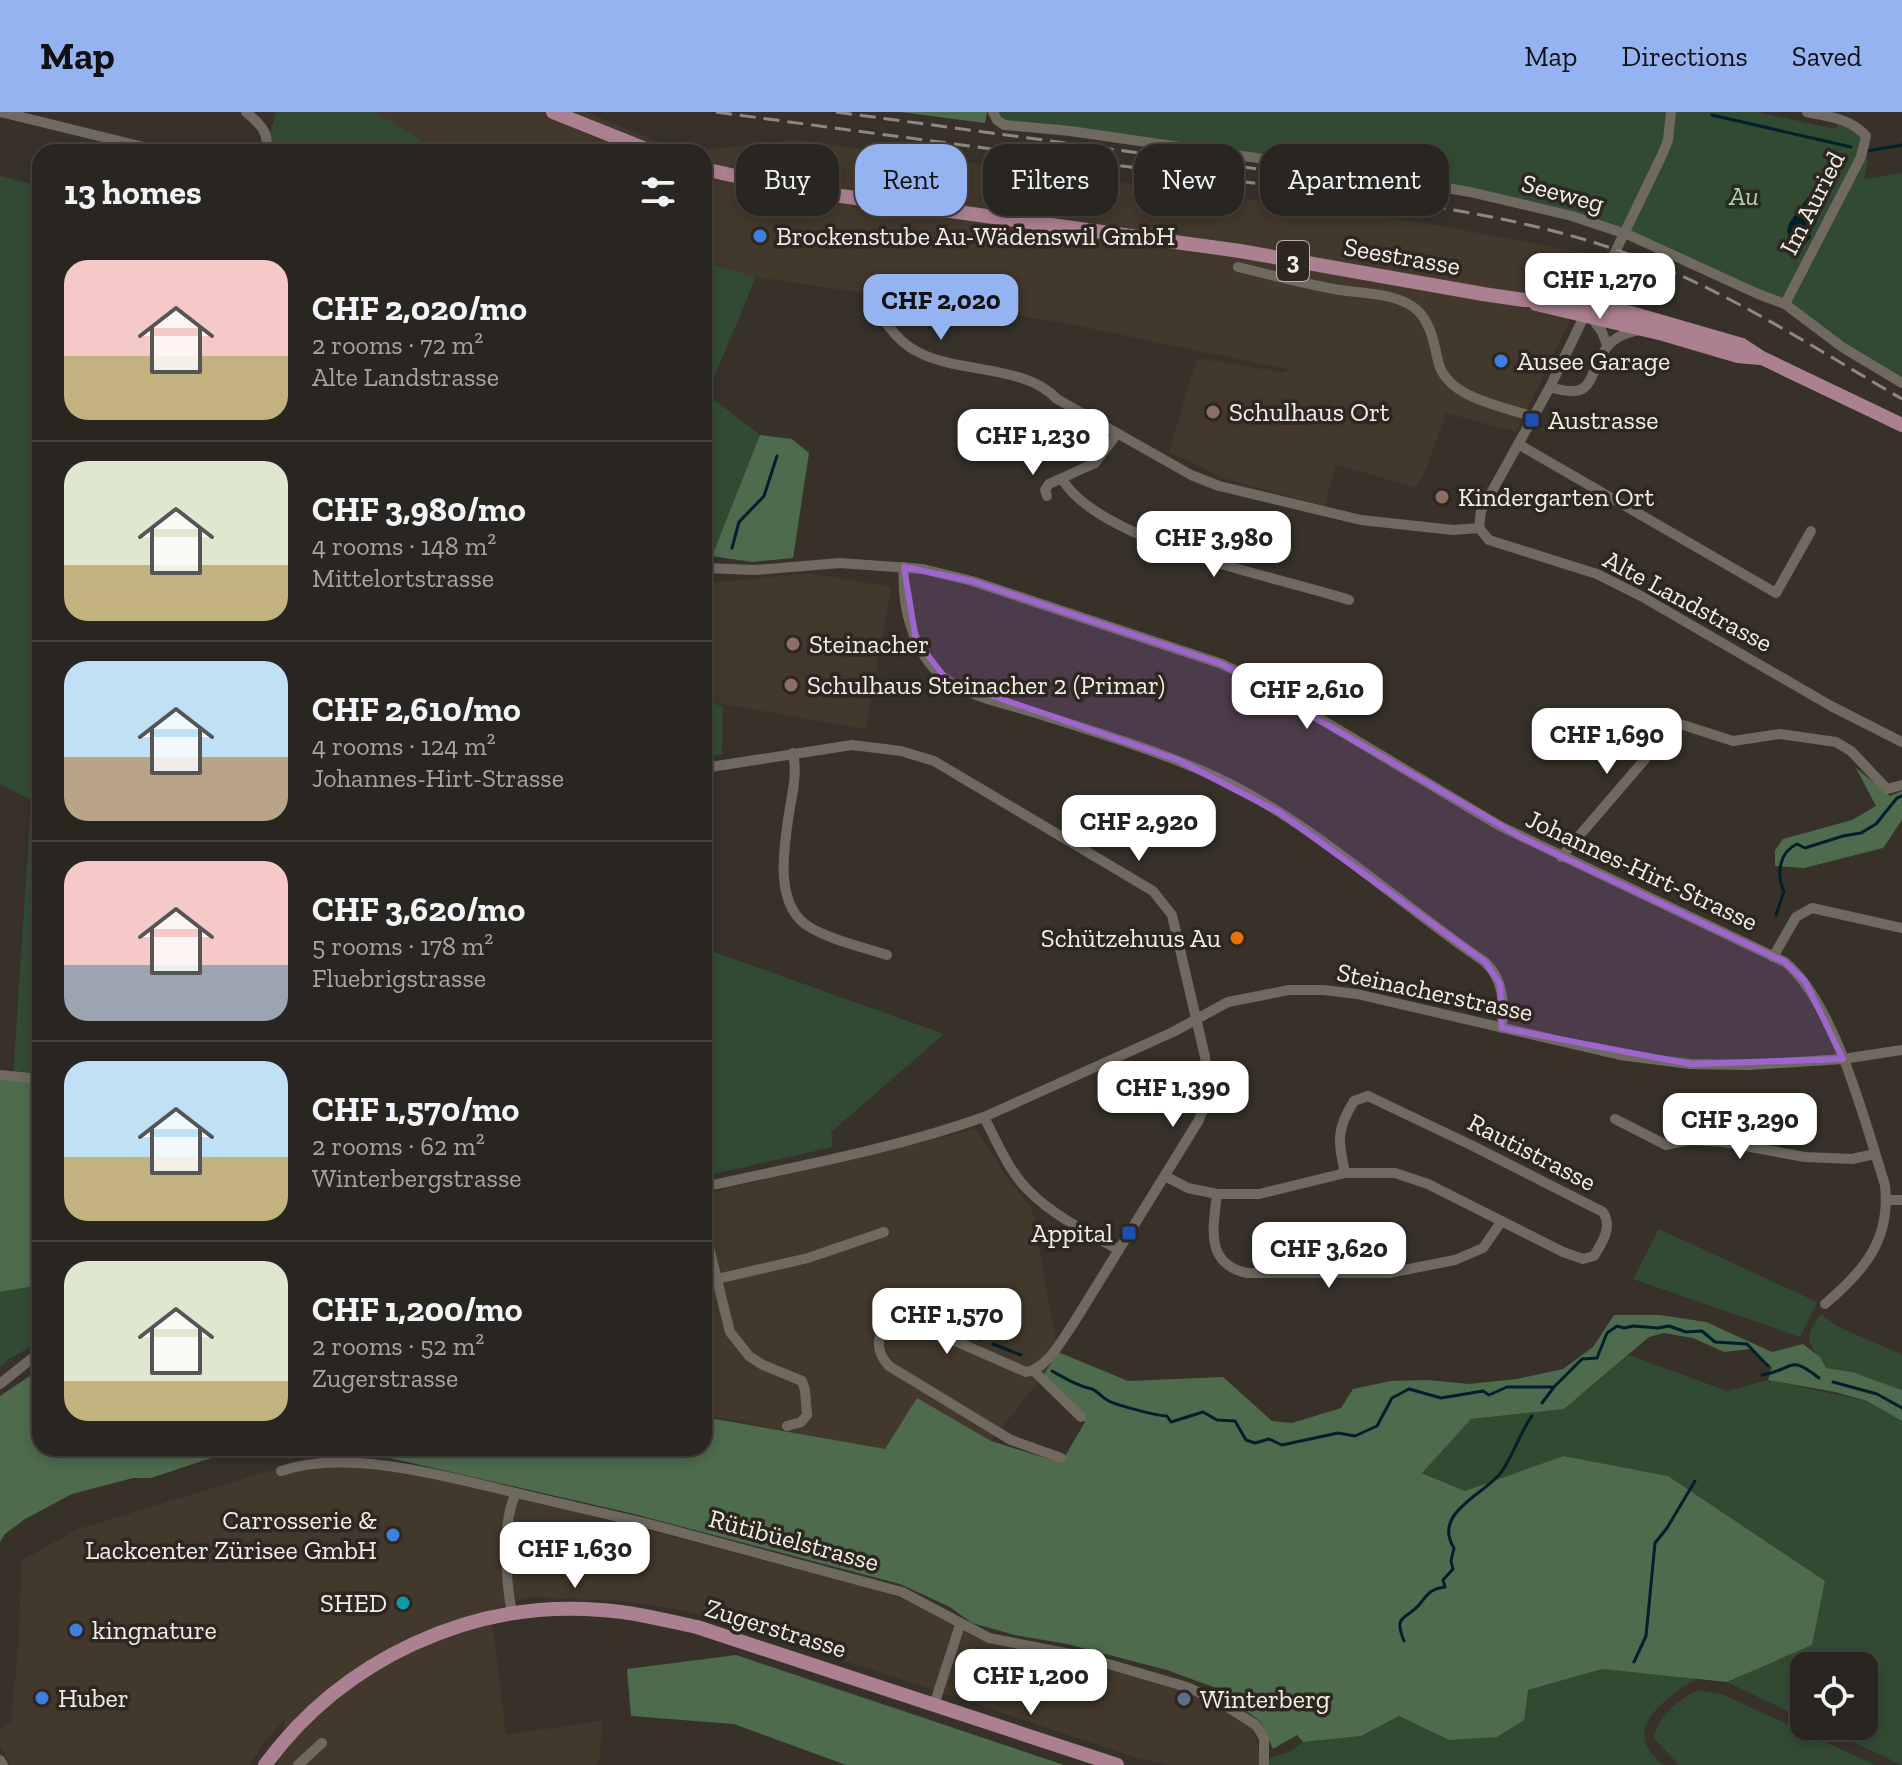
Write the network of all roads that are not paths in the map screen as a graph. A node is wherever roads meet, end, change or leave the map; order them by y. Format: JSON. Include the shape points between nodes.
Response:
{"nodes":[{"id":1,"x":1,"y":112,"type":"edge"},
{"id":2,"x":246,"y":112,"type":"edge"},
{"id":3,"x":553,"y":112,"type":"edge"},
{"id":4,"x":993,"y":112,"type":"edge"},
{"id":5,"x":1671,"y":112,"type":"edge"},
{"id":6,"x":1807,"y":112,"type":"edge"},
{"id":7,"x":131,"y":144,"type":"edge"},
{"id":8,"x":268,"y":144,"type":"edge"},
{"id":9,"x":633,"y":144,"type":"edge"},
{"id":10,"x":712,"y":171,"type":"edge"},
{"id":11,"x":1238,"y":267,"type":"dead end"},
{"id":12,"x":1524,"y":300,"type":"junction"},
{"id":13,"x":1785,"y":304,"type":"junction"},
{"id":14,"x":877,"y":311,"type":"dead end"},
{"id":15,"x":1591,"y":317,"type":"junction"},
{"id":16,"x":1642,"y":329,"type":"junction"},
{"id":17,"x":1607,"y":345,"type":"junction"},
{"id":18,"x":1762,"y":358,"type":"junction"},
{"id":19,"x":1902,"y":383,"type":"edge"},
{"id":20,"x":1550,"y":387,"type":"junction"},
{"id":21,"x":1534,"y":417,"type":"junction"},
{"id":22,"x":1902,"y":425,"type":"edge"},
{"id":23,"x":1117,"y":434,"type":"junction"},
{"id":24,"x":1518,"y":444,"type":"junction"},
{"id":25,"x":1062,"y":479,"type":"junction"},
{"id":26,"x":1047,"y":496,"type":"dead end"},
{"id":27,"x":1479,"y":528,"type":"junction"},
{"id":28,"x":1811,"y":531,"type":"dead end"},
{"id":29,"x":904,"y":567,"type":"junction"},
{"id":30,"x":712,"y":568,"type":"edge"},
{"id":31,"x":1349,"y":600,"type":"dead end"},
{"id":32,"x":1902,"y":742,"type":"edge"},
{"id":33,"x":793,"y":753,"type":"junction"},
{"id":34,"x":712,"y":767,"type":"edge"},
{"id":35,"x":1902,"y":785,"type":"edge"},
{"id":36,"x":1561,"y":857,"type":"junction"},
{"id":37,"x":1902,"y":928,"type":"edge"},
{"id":38,"x":887,"y":955,"type":"dead end"},
{"id":39,"x":1773,"y":957,"type":"junction"},
{"id":40,"x":1195,"y":1020,"type":"junction"},
{"id":41,"x":1502,"y":1028,"type":"junction"},
{"id":42,"x":1902,"y":1050,"type":"edge"},
{"id":43,"x":1843,"y":1059,"type":"junction"},
{"id":44,"x":0,"y":1075,"type":"edge"},
{"id":45,"x":32,"y":1078,"type":"edge"},
{"id":46,"x":984,"y":1117,"type":"junction"},
{"id":47,"x":1615,"y":1119,"type":"dead end"},
{"id":48,"x":1875,"y":1154,"type":"junction"},
{"id":49,"x":1345,"y":1173,"type":"junction"},
{"id":50,"x":1165,"y":1176,"type":"junction"},
{"id":51,"x":712,"y":1185,"type":"edge"},
{"id":52,"x":1217,"y":1194,"type":"junction"},
{"id":53,"x":1887,"y":1200,"type":"junction"},
{"id":54,"x":1902,"y":1200,"type":"edge"},
{"id":55,"x":1501,"y":1222,"type":"junction"},
{"id":56,"x":884,"y":1232,"type":"dead end"},
{"id":57,"x":1119,"y":1250,"type":"junction"},
{"id":58,"x":712,"y":1262,"type":"edge"},
{"id":59,"x":716,"y":1279,"type":"junction"},
{"id":60,"x":712,"y":1280,"type":"edge"},
{"id":61,"x":1825,"y":1304,"type":"dead end"},
{"id":62,"x":32,"y":1358,"type":"edge"},
{"id":63,"x":1034,"y":1371,"type":"junction"},
{"id":64,"x":0,"y":1384,"type":"edge"},
{"id":65,"x":1081,"y":1417,"type":"dead end"},
{"id":66,"x":787,"y":1426,"type":"dead end"},
{"id":67,"x":1061,"y":1458,"type":"dead end"},
{"id":68,"x":281,"y":1471,"type":"dead end"},
{"id":69,"x":516,"y":1493,"type":"junction"},
{"id":70,"x":512,"y":1614,"type":"junction"},
{"id":71,"x":960,"y":1625,"type":"junction"},
{"id":72,"x":934,"y":1705,"type":"junction"},
{"id":73,"x":322,"y":1743,"type":"dead end"},
{"id":74,"x":265,"y":1765,"type":"edge"},
{"id":75,"x":298,"y":1765,"type":"edge"},
{"id":76,"x":1117,"y":1765,"type":"edge"},
{"id":77,"x":1264,"y":1765,"type":"edge"}],
"edges":[{"from":1,"to":7,"type":"street"},
{"from":2,"to":8,"type":"street","via":[[267,133]]},
{"from":3,"to":9,"type":"main road"},
{"from":4,"to":13,"type":"street","name":"Seeweg","via":[[1004,125],[1353,172],[1572,216],[1629,235]]},
{"from":5,"to":20,"type":"street","via":[[1668,140]]},
{"from":6,"to":13,"type":"street","name":"Im Auried","via":[[1844,120],[1866,136],[1861,157]]},
{"from":10,"to":12,"type":"main road","name":"Seestrasse","number":"3","via":[[798,190],[1240,251]]},
{"from":11,"to":21,"type":"street","via":[[1403,301],[1429,327],[1447,381],[1459,391]]},
{"from":12,"to":15,"type":"main road","name":"Seestrasse","number":"3"},
{"from":12,"to":18,"type":"main road","name":"Seestrasse","number":"3","via":[[1631,313],[1742,345]]},
{"from":13,"to":19,"type":"street","name":"Seeweg"},
{"from":14,"to":23,"type":"street","via":[[917,352],[1030,382]]},
{"from":15,"to":16,"type":"main road","name":"Seestrasse","number":"3"},
{"from":15,"to":17,"type":"street"},
{"from":16,"to":17,"type":"street"},
{"from":16,"to":18,"type":"main road","name":"Seestrasse","number":"3"},
{"from":17,"to":20,"type":"street","via":[[1583,390]]},
{"from":18,"to":22,"type":"main road","name":"Seestrasse","number":"3"},
{"from":20,"to":21,"type":"street"},
{"from":21,"to":24,"type":"street"},
{"from":23,"to":25,"type":"street","via":[[1095,463]]},
{"from":23,"to":27,"type":"street","via":[[1191,475],[1248,495],[1372,521]]},
{"from":24,"to":27,"type":"street","via":[[1481,511]]},
{"from":24,"to":28,"type":"street","via":[[1776,593]]},
{"from":25,"to":26,"type":"street","via":[[1049,484]]},
{"from":25,"to":31,"type":"street","via":[[1096,514],[1130,531]]},
{"from":27,"to":32,"type":"street","name":"Alte Landstrasse","via":[[1489,540],[1597,574],[1641,596]]},
{"from":29,"to":30,"type":"street","name":"Johannes-Hirt-Strasse","via":[[840,563]]},
{"from":29,"to":36,"type":"street","name":"Johannes-Hirt-Strasse","via":[[972,581],[1231,668]]},
{"from":29,"to":41,"type":"street","via":[[916,640],[947,680],[1178,760],[1280,813],[1495,971]]},
{"from":33,"to":34,"type":"street"},
{"from":33,"to":38,"type":"street","via":[[784,879],[793,911],[810,928]]},
{"from":33,"to":40,"type":"street","via":[[868,745],[934,761],[1153,891],[1172,915]]},
{"from":35,"to":36,"type":"street","via":[[1887,789],[1836,742],[1780,734],[1733,741],[1680,724]]},
{"from":36,"to":39,"type":"street","name":"Johannes-Hirt-Strasse"},
{"from":37,"to":39,"type":"street","via":[[1812,908],[1796,917]]},
{"from":39,"to":43,"type":"street","name":"Johannes-Hirt-Strasse","via":[[1805,981]]},
{"from":40,"to":41,"type":"street","name":"Steinacherstrasse","via":[[1242,997],[1324,990]]},
{"from":40,"to":46,"type":"street","name":"Steinacherstrasse"},
{"from":40,"to":50,"type":"street","via":[[1209,1093]]},
{"from":41,"to":43,"type":"street","name":"Steinacherstrasse","via":[[1620,1055],[1690,1064]]},
{"from":42,"to":43,"type":"street","name":"Steinacherstrasse"},
{"from":43,"to":48,"type":"street","name":"Johannes-Hirt-Strasse"},
{"from":44,"to":45,"type":"street"},
{"from":46,"to":51,"type":"street","name":"Steinacherstrasse","via":[[885,1147]]},
{"from":46,"to":57,"type":"street","via":[[1029,1192]]},
{"from":47,"to":48,"type":"street","via":[[1666,1145],[1723,1142],[1805,1157],[1852,1159]]},
{"from":48,"to":53,"type":"street","name":"Johannes-Hirt-Strasse"},
{"from":49,"to":52,"type":"street","via":[[1259,1194]]},
{"from":49,"to":55,"type":"street","name":"Rautistrasse","via":[[1411,1177]]},
{"from":49,"to":55,"type":"street","name":"Rautistrasse","via":[[1340,1126],[1354,1101],[1368,1096],[1603,1212],[1608,1222],[1594,1256],[1583,1259]]},
{"from":50,"to":52,"type":"street"},
{"from":50,"to":57,"type":"street"},
{"from":52,"to":55,"type":"street","via":[[1218,1257],[1231,1269],[1247,1273],[1389,1273],[1455,1260],[1483,1248]]},
{"from":53,"to":54,"type":"street"},
{"from":53,"to":61,"type":"street","via":[[1870,1258]]},
{"from":56,"to":59,"type":"street","via":[[808,1258]]},
{"from":57,"to":63,"type":"street","via":[[1073,1324]]},
{"from":58,"to":59,"type":"street"},
{"from":59,"to":60,"type":"street"},
{"from":59,"to":66,"type":"street","via":[[738,1344],[763,1365],[804,1385],[807,1415]]},
{"from":62,"to":64,"type":"street"},
{"from":63,"to":65,"type":"street"},
{"from":63,"to":67,"type":"street","via":[[1017,1369],[907,1320],[891,1323],[879,1342],[889,1366],[1011,1440]]},
{"from":68,"to":69,"type":"street","name":"Rütibüelstrasse","via":[[300,1464],[390,1466]]},
{"from":69,"to":70,"type":"street","via":[[508,1514]]},
{"from":69,"to":71,"type":"street","name":"Rütibüelstrasse","via":[[902,1592]]},
{"from":70,"to":72,"type":"main road","name":"Zugerstrasse","via":[[601,1610],[667,1620]]},
{"from":70,"to":74,"type":"main road","name":"Zugerstrasse","via":[[438,1632],[394,1652],[309,1715]]},
{"from":71,"to":72,"type":"street"},
{"from":71,"to":77,"type":"street","name":"Rütibüelstrasse","via":[[989,1638],[1081,1656],[1200,1692],[1256,1725],[1264,1738]]},
{"from":72,"to":76,"type":"main road","name":"Zugerstrasse"},
{"from":73,"to":75,"type":"street"}]}
